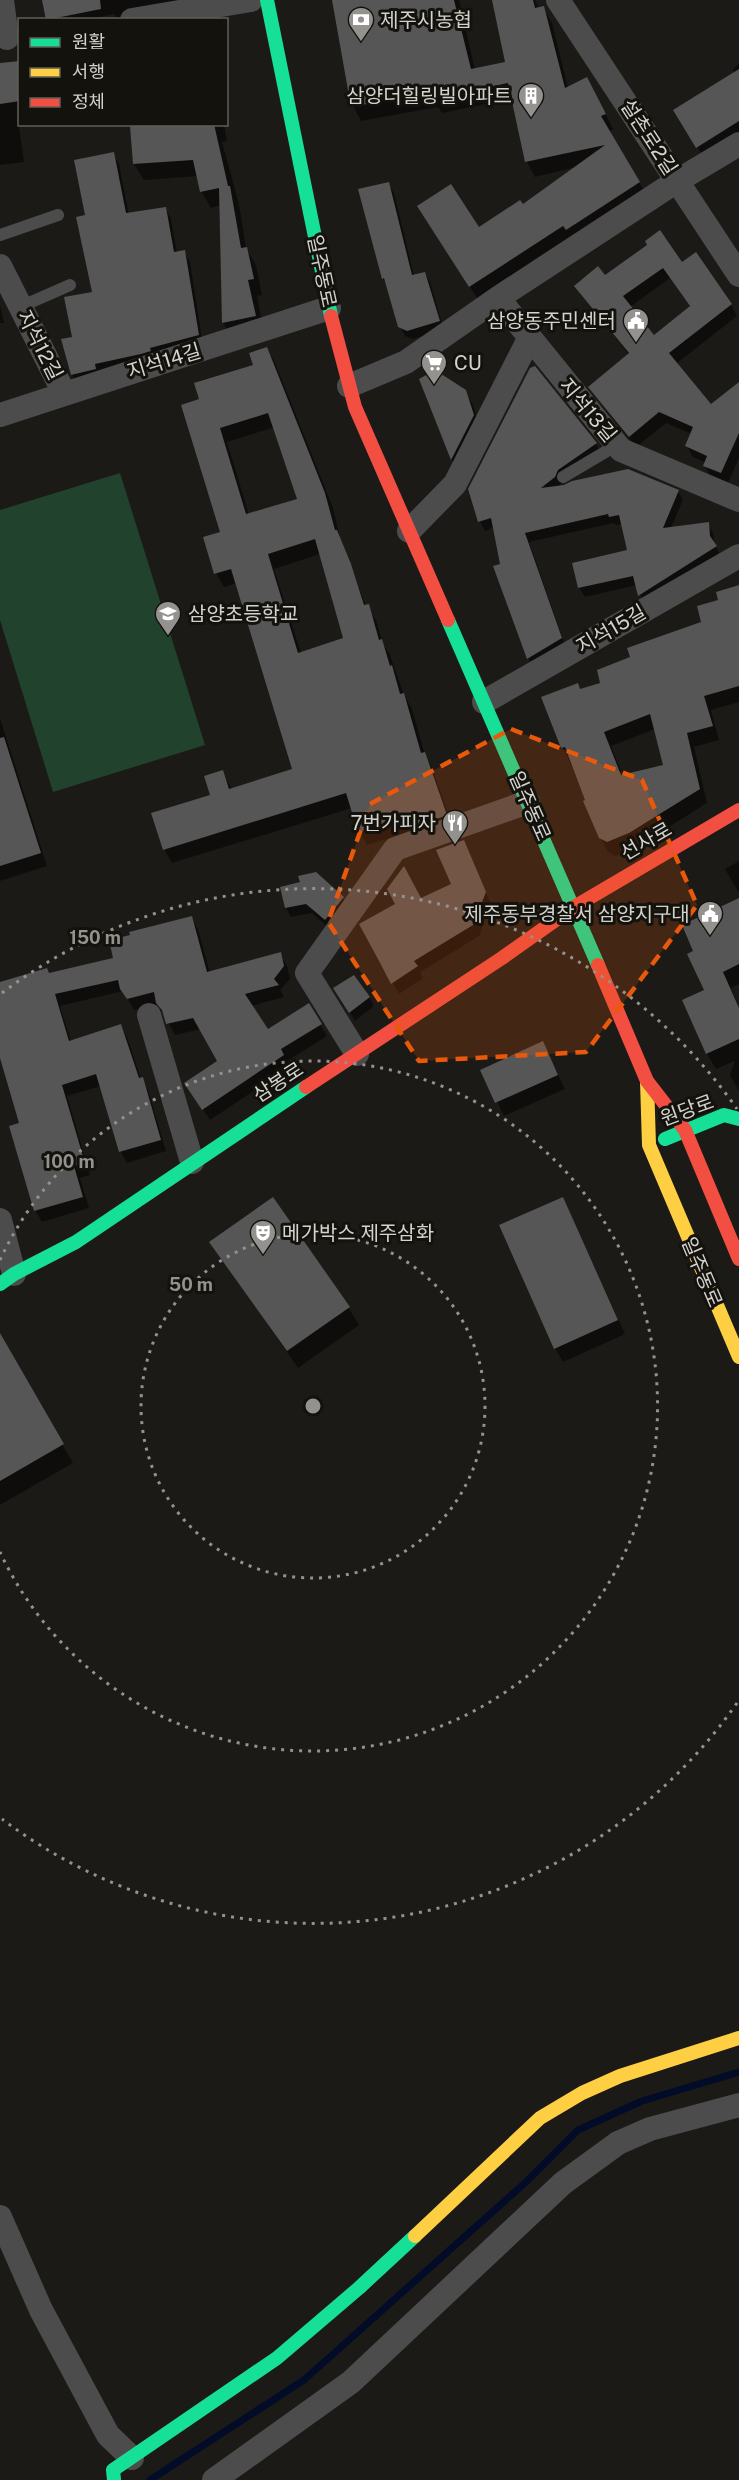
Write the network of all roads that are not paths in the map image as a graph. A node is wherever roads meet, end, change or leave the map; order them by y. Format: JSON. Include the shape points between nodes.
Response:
{"nodes":[{"id":1,"x":2,"y":0,"type":"edge"},
{"id":2,"x":251,"y":0,"type":"edge"},
{"id":3,"x":267,"y":0,"type":"edge"},
{"id":4,"x":558,"y":0,"type":"edge"},
{"id":5,"x":144,"y":18,"type":"edge"},
{"id":6,"x":9,"y":38,"type":"edge"},
{"id":7,"x":739,"y":144,"type":"edge"},
{"id":8,"x":677,"y":181,"type":"junction"},
{"id":9,"x":58,"y":215,"type":"dead end"},
{"id":10,"x":0,"y":235,"type":"edge"},
{"id":11,"x":0,"y":266,"type":"edge"},
{"id":12,"x":739,"y":275,"type":"edge"},
{"id":13,"x":70,"y":285,"type":"dead end"},
{"id":14,"x":498,"y":298,"type":"junction"},
{"id":15,"x":20,"y":307,"type":"junction"},
{"id":16,"x":329,"y":308,"type":"junction"},
{"id":17,"x":529,"y":339,"type":"junction"},
{"id":18,"x":349,"y":386,"type":"junction"},
{"id":19,"x":64,"y":393,"type":"junction"},
{"id":20,"x":0,"y":415,"type":"edge"},
{"id":21,"x":617,"y":445,"type":"junction"},
{"id":22,"x":563,"y":477,"type":"dead end"},
{"id":23,"x":739,"y":500,"type":"edge"},
{"id":24,"x":409,"y":531,"type":"junction"},
{"id":25,"x":739,"y":556,"type":"edge"},
{"id":26,"x":484,"y":702,"type":"junction"},
{"id":27,"x":528,"y":802,"type":"junction"},
{"id":28,"x":739,"y":810,"type":"edge"},
{"id":29,"x":574,"y":907,"type":"junction"},
{"id":30,"x":149,"y":1015,"type":"dead end"},
{"id":31,"x":357,"y":1054,"type":"junction"},
{"id":32,"x":647,"y":1081,"type":"junction"},
{"id":33,"x":739,"y":1119,"type":"edge"},
{"id":34,"x":685,"y":1130,"type":"junction"},
{"id":35,"x":649,"y":1146,"type":"junction"},
{"id":36,"x":192,"y":1162,"type":"junction"},
{"id":37,"x":0,"y":1220,"type":"edge"},
{"id":38,"x":739,"y":1259,"type":"edge"},
{"id":39,"x":7,"y":1279,"type":"edge"},
{"id":40,"x":739,"y":1358,"type":"edge"},
{"id":41,"x":739,"y":2038,"type":"edge"},
{"id":42,"x":739,"y":2105,"type":"edge"},
{"id":43,"x":0,"y":2217,"type":"edge"},
{"id":44,"x":116,"y":2472,"type":"edge"},
{"id":45,"x":214,"y":2480,"type":"edge"}],
"edges":[{"from":1,"to":6,"type":"street"},
{"from":2,"to":5,"type":"street"},
{"from":3,"to":16,"type":"street","name":"일주동로"},
{"from":4,"to":8,"type":"street","name":"설촌로2길"},
{"from":7,"to":8,"type":"street"},
{"from":8,"to":12,"type":"street","name":"설촌로2길"},
{"from":8,"to":14,"type":"street"},
{"from":9,"to":10,"type":"lane"},
{"from":11,"to":15,"type":"street","name":"지석12길"},
{"from":13,"to":15,"type":"lane"},
{"from":14,"to":17,"type":"street","name":"지석13길"},
{"from":14,"to":18,"type":"street","via":[[406,362]]},
{"from":15,"to":19,"type":"street","name":"지석12길"},
{"from":16,"to":18,"type":"street","name":"일주동로"},
{"from":16,"to":19,"type":"street","name":"지석14길"},
{"from":17,"to":21,"type":"street","name":"지석13길"},
{"from":17,"to":24,"type":"street","via":[[455,484]]},
{"from":18,"to":24,"type":"street","name":"일주동로"},
{"from":19,"to":20,"type":"street","name":"지석14길"},
{"from":21,"to":22,"type":"lane"},
{"from":21,"to":23,"type":"street","name":"지석13길"},
{"from":24,"to":26,"type":"street","name":"일주동로"},
{"from":25,"to":26,"type":"street","name":"지석15길"},
{"from":26,"to":27,"type":"street","name":"일주동로"},
{"from":27,"to":29,"type":"street","name":"일주동로"},
{"from":27,"to":31,"type":"street","via":[[395,849],[307,973]]},
{"from":28,"to":29,"type":"street","name":"선사로"},
{"from":29,"to":31,"type":"street","name":"삼봉로"},
{"from":29,"to":32,"type":"street","name":"일주동로"},
{"from":30,"to":36,"type":"street"},
{"from":31,"to":36,"type":"street","name":"삼봉로"},
{"from":32,"to":34,"type":"street","name":"일주동로"},
{"from":32,"to":35,"type":"street","name":"일주동로"},
{"from":33,"to":34,"type":"street","name":"원당로","via":[[724,1115]]},
{"from":34,"to":35,"type":"street","name":"원당로"},
{"from":34,"to":38,"type":"street","name":"일주동로"},
{"from":35,"to":40,"type":"street","name":"일주동로"},
{"from":36,"to":39,"type":"street","name":"삼봉로","via":[[76,1242]]},
{"from":37,"to":39,"type":"street"},
{"from":41,"to":44,"type":"street","via":[[620,2076],[540,2118],[359,2288],[285,2351]]},
{"from":42,"to":45,"type":"street","via":[[650,2129],[618,2143],[563,2183],[351,2382]]},
{"from":43,"to":44,"type":"street","via":[[41,2310],[108,2435]]}]}
